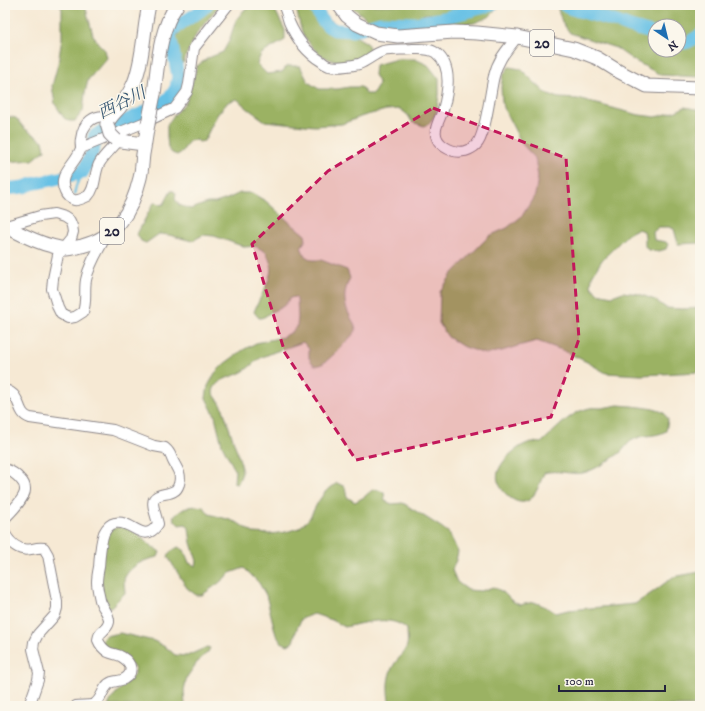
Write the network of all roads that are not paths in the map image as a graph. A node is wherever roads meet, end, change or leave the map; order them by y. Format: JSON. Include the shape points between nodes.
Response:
{"nodes":[{"id":1,"x":149,"y":5,"type":"edge"},
{"id":2,"x":177,"y":5,"type":"edge"},
{"id":3,"x":228,"y":5,"type":"edge"},
{"id":4,"x":283,"y":5,"type":"edge"},
{"id":5,"x":338,"y":5,"type":"edge"},
{"id":6,"x":517,"y":38,"type":"junction"},
{"id":7,"x":700,"y":88,"type":"edge"},
{"id":8,"x":109,"y":121,"type":"junction"},
{"id":9,"x":117,"y":140,"type":"junction"},
{"id":10,"x":144,"y":144,"type":"junction"},
{"id":11,"x":85,"y":147,"type":"junction"},
{"id":12,"x":5,"y":226,"type":"edge"},
{"id":13,"x":106,"y":236,"type":"junction"},
{"id":14,"x":64,"y":249,"type":"junction"},
{"id":15,"x":5,"y":390,"type":"edge"},
{"id":16,"x":5,"y":469,"type":"edge"},
{"id":17,"x":5,"y":518,"type":"edge"},
{"id":18,"x":5,"y":534,"type":"edge"},
{"id":19,"x":29,"y":706,"type":"edge"},
{"id":20,"x":76,"y":706,"type":"edge"}],
"edges":[{"from":1,"to":8,"type":"main road","via":[[141,61],[134,84]]},
{"from":2,"to":10,"type":"main road","number":"20","bridge":true,"via":[[162,38]]},
{"from":3,"to":11,"type":"street","via":[[194,48],[189,84],[175,108]]},
{"from":4,"to":6,"type":"street","via":[[303,46],[315,58],[328,65],[340,67],[360,64],[382,52],[396,50],[427,49],[436,52],[447,72],[448,87],[436,137],[448,149],[458,151],[476,146],[482,135],[494,75],[501,58]]},
{"from":5,"to":6,"type":"main road","number":"20","via":[[357,24],[376,33],[398,36],[454,32]]},
{"from":6,"to":7,"type":"main road","number":"20","via":[[574,49],[597,58],[648,86]]},
{"from":8,"to":9,"type":"main road","bridge":true,"via":[[110,134]]},
{"from":8,"to":11,"type":"street","via":[[103,116],[90,120],[82,132],[81,140]]},
{"from":9,"to":10,"type":"main road"},
{"from":9,"to":11,"type":"street","via":[[98,166],[91,192],[87,197],[75,200],[64,191],[63,178]]},
{"from":10,"to":13,"type":"main road","number":"20","via":[[135,196],[120,223]]},
{"from":12,"to":14,"type":"main road","number":"20","via":[[32,240]]},
{"from":12,"to":14,"type":"street","via":[[47,215],[64,217],[70,221],[73,232]]},
{"from":13,"to":14,"type":"main road","number":"20","via":[[92,244]]},
{"from":13,"to":14,"type":"street","via":[[85,282],[83,312],[68,318],[61,314],[52,289],[58,255]]},
{"from":15,"to":20,"type":"street","via":[[15,395],[22,413],[30,418],[113,430],[166,448],[181,476],[174,491],[155,498],[153,502],[158,524],[151,532],[139,531],[120,523],[114,523],[104,532],[97,583],[100,602],[109,616],[109,622],[99,634],[98,640],[108,652],[127,660],[131,670],[123,680],[110,683],[100,700],[93,705]]},
{"from":16,"to":17,"type":"street","via":[[12,471],[23,483],[25,493]]},
{"from":18,"to":19,"type":"street","via":[[18,548],[44,548],[48,555],[58,601],[55,615],[34,642],[39,673]]}]}
